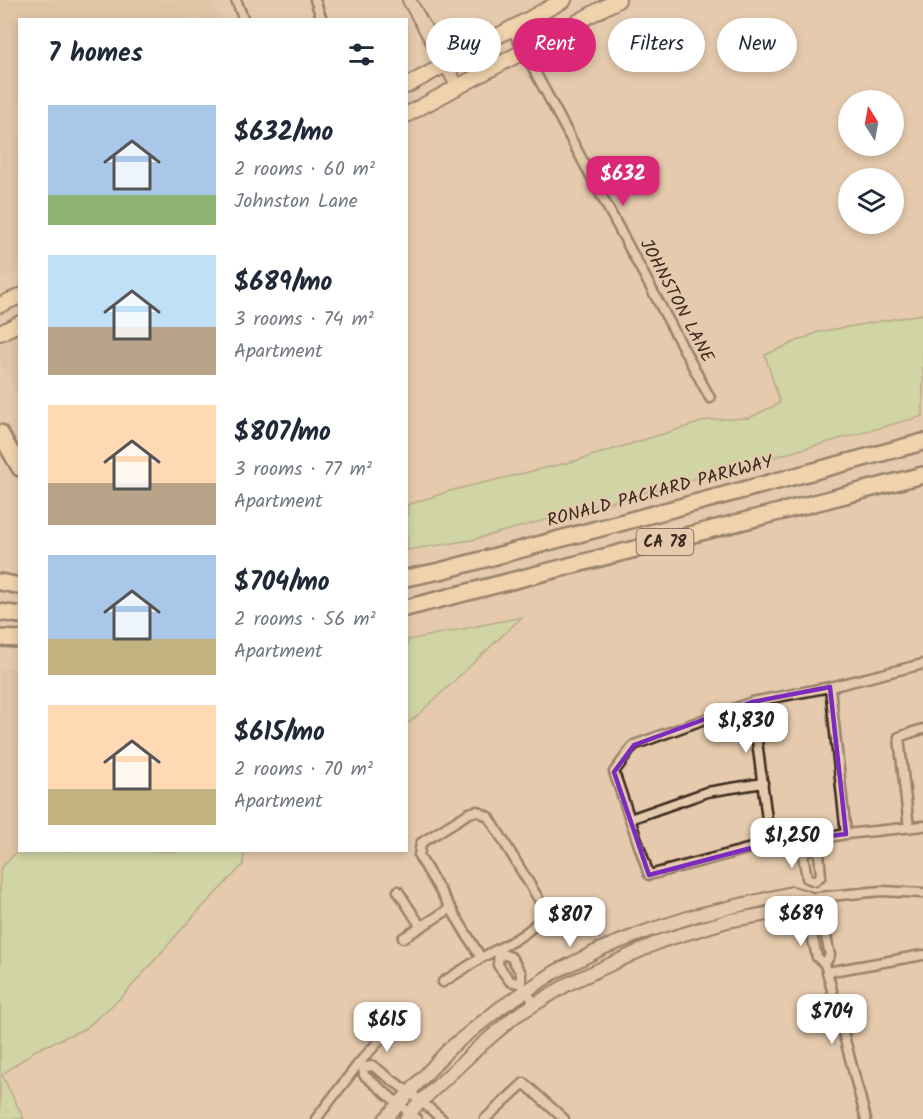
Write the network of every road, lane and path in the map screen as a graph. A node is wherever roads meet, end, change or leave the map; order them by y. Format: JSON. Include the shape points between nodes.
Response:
{"nodes":[{"id":1,"x":236,"y":0,"type":"edge"},
{"id":2,"x":315,"y":0,"type":"edge"},
{"id":3,"x":409,"y":0,"type":"edge"},
{"id":4,"x":564,"y":0,"type":"edge"},
{"id":5,"x":618,"y":0,"type":"edge"},
{"id":6,"x":243,"y":18,"type":"edge"},
{"id":7,"x":321,"y":18,"type":"edge"},
{"id":8,"x":586,"y":18,"type":"edge"},
{"id":9,"x":512,"y":29,"type":"joint"},
{"id":10,"x":426,"y":31,"type":"edge"},
{"id":11,"x":501,"y":35,"type":"edge"},
{"id":12,"x":513,"y":58,"type":"edge"},
{"id":13,"x":432,"y":72,"type":"edge"},
{"id":14,"x":449,"y":72,"type":"edge"},
{"id":15,"x":536,"y":72,"type":"edge"},
{"id":16,"x":408,"y":85,"type":"edge"},
{"id":17,"x":458,"y":87,"type":"junction"},
{"id":18,"x":408,"y":114,"type":"edge"},
{"id":19,"x":18,"y":297,"type":"edge"},
{"id":20,"x":0,"y":305,"type":"edge"},
{"id":21,"x":18,"y":324,"type":"edge"},
{"id":22,"x":0,"y":333,"type":"edge"},
{"id":23,"x":710,"y":398,"type":"dead end"},
{"id":24,"x":0,"y":433,"type":"edge"},
{"id":25,"x":923,"y":442,"type":"edge"},
{"id":26,"x":18,"y":464,"type":"edge"},
{"id":27,"x":923,"y":475,"type":"edge"},
{"id":28,"x":408,"y":568,"type":"edge"},
{"id":29,"x":441,"y":571,"type":"junction"},
{"id":30,"x":408,"y":578,"type":"edge"},
{"id":31,"x":0,"y":582,"type":"edge"},
{"id":32,"x":18,"y":585,"type":"edge"},
{"id":33,"x":408,"y":607,"type":"edge"},
{"id":34,"x":0,"y":612,"type":"edge"},
{"id":35,"x":18,"y":615,"type":"edge"},
{"id":36,"x":0,"y":638,"type":"edge"},
{"id":37,"x":18,"y":639,"type":"edge"},
{"id":38,"x":923,"y":664,"type":"edge"},
{"id":39,"x":830,"y":687,"type":"junction"},
{"id":40,"x":752,"y":702,"type":"junction"},
{"id":41,"x":923,"y":729,"type":"edge"},
{"id":42,"x":763,"y":783,"type":"junction"},
{"id":43,"x":630,"y":819,"type":"junction"},
{"id":44,"x":923,"y":826,"type":"edge"},
{"id":45,"x":909,"y":828,"type":"junction"},
{"id":46,"x":846,"y":834,"type":"junction"},
{"id":47,"x":770,"y":843,"type":"junction"},
{"id":48,"x":809,"y":844,"type":"junction"},
{"id":49,"x":816,"y":881,"type":"junction"},
{"id":50,"x":398,"y":891,"type":"dead end"},
{"id":51,"x":923,"y":893,"type":"edge"},
{"id":52,"x":813,"y":897,"type":"junction"},
{"id":53,"x":451,"y":908,"type":"junction"},
{"id":54,"x":815,"y":921,"type":"junction"},
{"id":55,"x":421,"y":927,"type":"junction"},
{"id":56,"x":403,"y":938,"type":"dead end"},
{"id":57,"x":497,"y":951,"type":"junction"},
{"id":58,"x":923,"y":955,"type":"edge"},
{"id":59,"x":481,"y":958,"type":"junction"},
{"id":60,"x":826,"y":968,"type":"junction"},
{"id":61,"x":443,"y":982,"type":"dead end"},
{"id":62,"x":524,"y":987,"type":"junction"},
{"id":63,"x":535,"y":1004,"type":"junction"},
{"id":64,"x":387,"y":1032,"type":"dead end"},
{"id":65,"x":361,"y":1065,"type":"junction"},
{"id":66,"x":409,"y":1093,"type":"junction"},
{"id":67,"x":422,"y":1102,"type":"junction"},
{"id":68,"x":399,"y":1104,"type":"junction"},
{"id":69,"x":411,"y":1117,"type":"edge"},
{"id":70,"x":316,"y":1119,"type":"edge"},
{"id":71,"x":385,"y":1119,"type":"edge"},
{"id":72,"x":442,"y":1119,"type":"edge"},
{"id":73,"x":485,"y":1119,"type":"edge"},
{"id":74,"x":564,"y":1119,"type":"edge"},
{"id":75,"x":866,"y":1119,"type":"edge"}],
"edges":[{"from":1,"to":6,"type":"street"},
{"from":2,"to":7,"type":"street"},
{"from":3,"to":10,"type":"street"},
{"from":4,"to":9,"type":"main road"},
{"from":5,"to":8,"type":"main road"},
{"from":9,"to":11,"type":"main road"},
{"from":12,"to":17,"type":"main road"},
{"from":13,"to":16,"type":"main road"},
{"from":14,"to":17,"type":"street"},
{"from":15,"to":23,"type":"street","name":"JOHNSTON LANE"},
{"from":17,"to":18,"type":"main road"},
{"from":19,"to":20,"type":"main road"},
{"from":21,"to":22,"type":"main road"},
{"from":24,"to":26,"type":"highway"},
{"from":25,"to":29,"type":"highway","name":"RONALD PACKARD PARKWAY","number":"CA 78"},
{"from":27,"to":33,"type":"highway","number":"CA 78"},
{"from":28,"to":29,"type":"highway"},
{"from":29,"to":30,"type":"highway","name":"RONALD PACKARD PARKWAY","number":"CA 78"},
{"from":31,"to":32,"type":"highway"},
{"from":34,"to":35,"type":"highway"},
{"from":36,"to":37,"type":"highway"},
{"from":38,"to":39,"type":"street"},
{"from":39,"to":40,"type":"street"},
{"from":39,"to":46,"type":"street"},
{"from":40,"to":42,"type":"street"},
{"from":40,"to":43,"type":"street","via":[[634,745],[615,771]]},
{"from":41,"to":45,"type":"street","via":[[899,737]]},
{"from":42,"to":43,"type":"street","via":[[707,792]]},
{"from":42,"to":47,"type":"street"},
{"from":43,"to":47,"type":"street","via":[[649,875]]},
{"from":44,"to":45,"type":"street"},
{"from":45,"to":46,"type":"street"},
{"from":46,"to":48,"type":"street"},
{"from":47,"to":48,"type":"street"},
{"from":48,"to":49,"type":"street","via":[[819,852],[821,876]]},
{"from":48,"to":49,"type":"street","via":[[803,855],[807,878]]},
{"from":49,"to":52,"type":"street"},
{"from":50,"to":55,"type":"street"},
{"from":51,"to":52,"type":"street","via":[[881,891]]},
{"from":52,"to":54,"type":"street"},
{"from":52,"to":62,"type":"street","via":[[792,892],[697,915],[593,953]]},
{"from":52,"to":63,"type":"street","via":[[796,909],[727,921],[661,941],[568,984]]},
{"from":53,"to":55,"type":"street"},
{"from":53,"to":57,"type":"street","via":[[419,856],[419,849],[421,843],[477,811],[489,818],[542,910],[539,920]]},
{"from":53,"to":59,"type":"street"},
{"from":54,"to":60,"type":"street","via":[[811,931],[817,957]]},
{"from":54,"to":60,"type":"street","via":[[824,927],[830,955]]},
{"from":55,"to":56,"type":"street"},
{"from":57,"to":59,"type":"street"},
{"from":57,"to":62,"type":"street","via":[[511,957]]},
{"from":57,"to":62,"type":"street","via":[[498,965],[510,981]]},
{"from":58,"to":60,"type":"street"},
{"from":59,"to":61,"type":"street"},
{"from":60,"to":75,"type":"street"},
{"from":62,"to":63,"type":"street"},
{"from":62,"to":66,"type":"street","via":[[450,1048]]},
{"from":63,"to":67,"type":"street","via":[[487,1040]]},
{"from":64,"to":65,"type":"street"},
{"from":65,"to":66,"type":"street","via":[[373,1066]]},
{"from":65,"to":68,"type":"street","via":[[364,1075]]},
{"from":65,"to":70,"type":"street"},
{"from":66,"to":67,"type":"street"},
{"from":66,"to":68,"type":"street"},
{"from":67,"to":69,"type":"street"},
{"from":67,"to":72,"type":"street"},
{"from":68,"to":69,"type":"street"},
{"from":68,"to":71,"type":"street"},
{"from":73,"to":74,"type":"street","via":[[524,1083]]}]}
